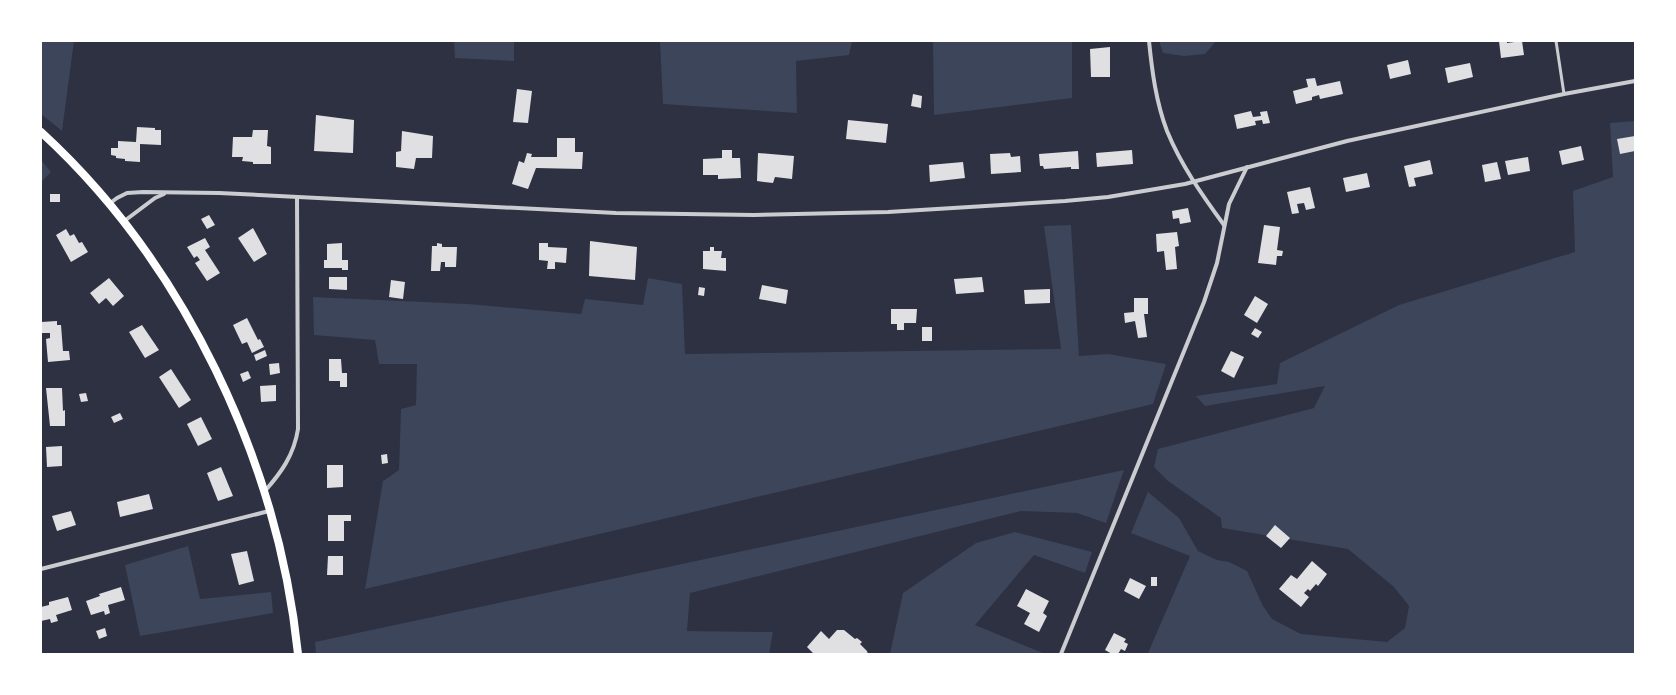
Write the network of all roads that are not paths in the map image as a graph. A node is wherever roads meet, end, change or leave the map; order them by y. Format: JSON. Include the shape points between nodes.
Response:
{"nodes":[{"id":1,"x":1149,"y":41,"type":"edge"},
{"id":2,"x":1556,"y":41,"type":"edge"},
{"id":3,"x":1635,"y":81,"type":"edge"},
{"id":4,"x":1564,"y":94,"type":"junction"},
{"id":5,"x":41,"y":132,"type":"edge"},
{"id":6,"x":1247,"y":167,"type":"junction"},
{"id":7,"x":1193,"y":182,"type":"junction"},
{"id":8,"x":168,"y":193,"type":"junction"},
{"id":9,"x":297,"y":198,"type":"junction"},
{"id":10,"x":109,"y":204,"type":"junction"},
{"id":11,"x":123,"y":222,"type":"junction"},
{"id":12,"x":1224,"y":225,"type":"junction"},
{"id":13,"x":264,"y":492,"type":"junction"},
{"id":14,"x":269,"y":511,"type":"junction"},
{"id":15,"x":41,"y":569,"type":"edge"},
{"id":16,"x":298,"y":654,"type":"edge"},
{"id":17,"x":1061,"y":654,"type":"edge"}],
"edges":[{"from":1,"to":7,"type":"street","via":[[1160,111]]},
{"from":2,"to":4,"type":"lane"},
{"from":3,"to":4,"type":"street"},
{"from":4,"to":6,"type":"street"},
{"from":5,"to":10,"type":"main road"},
{"from":6,"to":7,"type":"street"},
{"from":6,"to":12,"type":"street","via":[[1233,195]]},
{"from":7,"to":9,"type":"street","via":[[1065,202],[911,211],[798,214],[616,213]]},
{"from":7,"to":12,"type":"street"},
{"from":8,"to":9,"type":"street"},
{"from":8,"to":10,"type":"street","via":[[127,193]]},
{"from":8,"to":11,"type":"street","via":[[154,198]]},
{"from":9,"to":13,"type":"street","via":[[298,429],[291,456]]},
{"from":10,"to":11,"type":"main road"},
{"from":11,"to":13,"type":"main road","via":[[173,294],[208,356],[238,418]]},
{"from":12,"to":17,"type":"street","via":[[1217,263],[1204,302]]},
{"from":13,"to":14,"type":"main road"},
{"from":14,"to":15,"type":"street"},
{"from":14,"to":16,"type":"main road","via":[[288,588]]}]}
